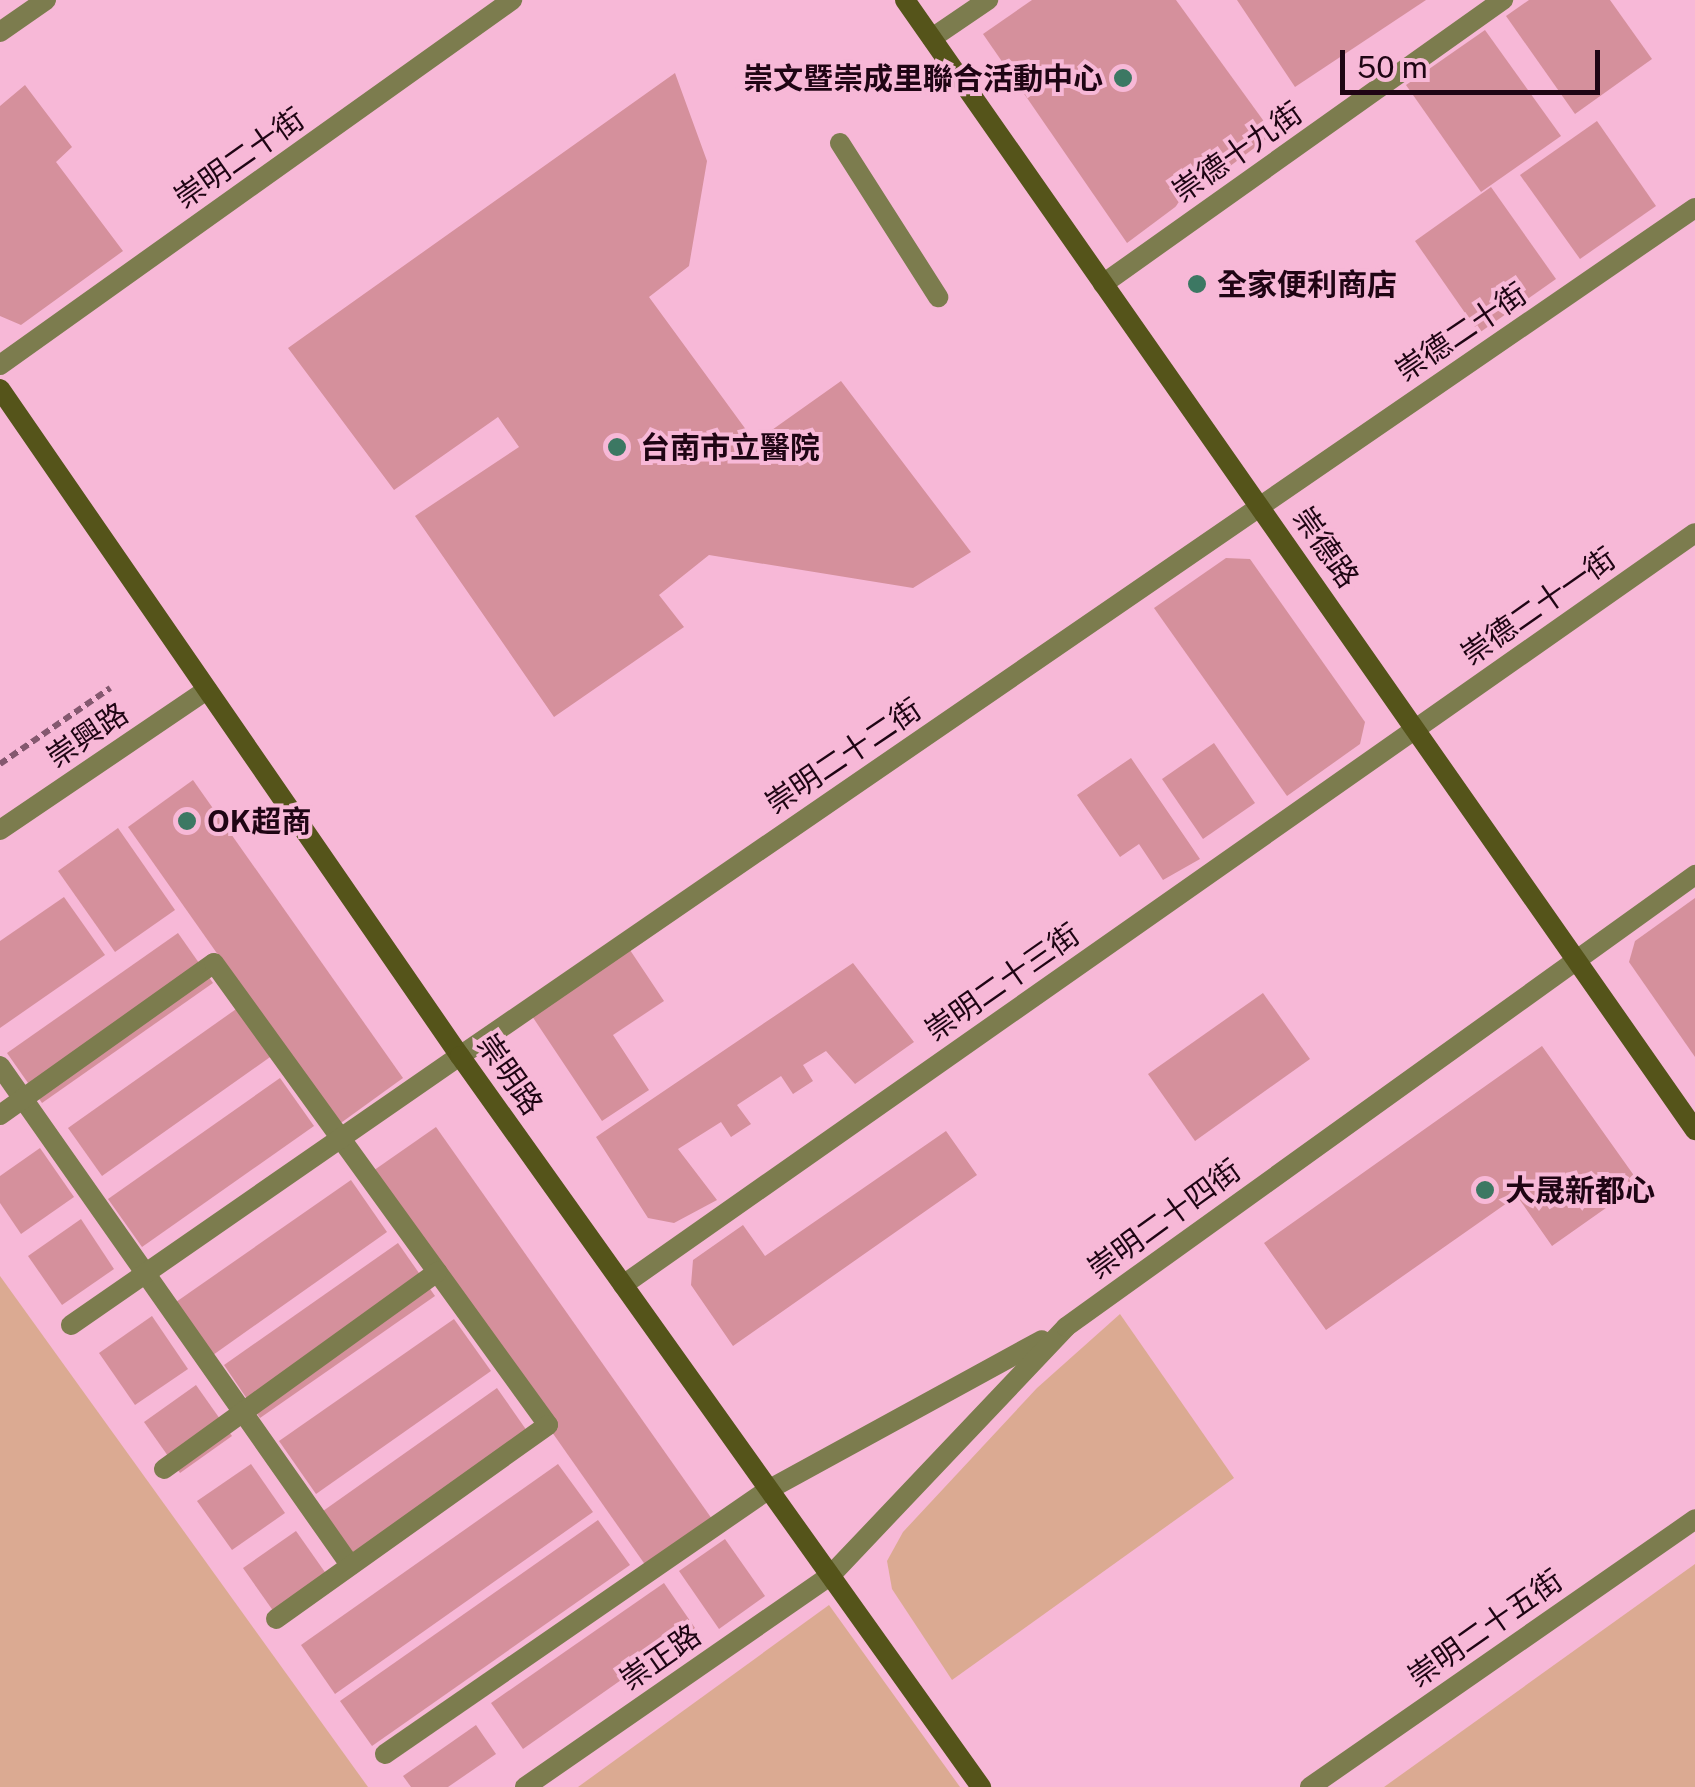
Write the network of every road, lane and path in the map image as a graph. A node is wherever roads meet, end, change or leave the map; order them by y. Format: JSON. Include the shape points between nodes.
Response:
{"nodes":[{"id":1,"x":46,"y":0,"type":"edge"},
{"id":2,"x":512,"y":0,"type":"edge"},
{"id":3,"x":905,"y":0,"type":"edge"},
{"id":4,"x":988,"y":0,"type":"edge"},
{"id":5,"x":1503,"y":0,"type":"edge"},
{"id":6,"x":0,"y":32,"type":"edge"},
{"id":7,"x":932,"y":38,"type":"junction"},
{"id":8,"x":840,"y":143,"type":"dead end"},
{"id":9,"x":1695,"y":208,"type":"edge"},
{"id":10,"x":1104,"y":284,"type":"junction"},
{"id":11,"x":938,"y":297,"type":"dead end"},
{"id":12,"x":0,"y":365,"type":"edge"},
{"id":13,"x":0,"y":389,"type":"edge"},
{"id":14,"x":1260,"y":505,"type":"junction"},
{"id":15,"x":1695,"y":533,"type":"edge"},
{"id":16,"x":110,"y":688,"type":"dead end"},
{"id":17,"x":207,"y":690,"type":"junction"},
{"id":18,"x":1415,"y":729,"type":"junction"},
{"id":19,"x":0,"y":764,"type":"edge"},
{"id":20,"x":0,"y":830,"type":"edge"},
{"id":21,"x":1695,"y":875,"type":"edge"},
{"id":22,"x":1575,"y":958,"type":"junction"},
{"id":23,"x":460,"y":1056,"type":"junction"},
{"id":24,"x":0,"y":1066,"type":"edge"},
{"id":25,"x":22,"y":1099,"type":"junction"},
{"id":26,"x":0,"y":1115,"type":"edge"},
{"id":27,"x":1695,"y":1130,"type":"edge"},
{"id":28,"x":341,"y":1138,"type":"junction"},
{"id":29,"x":437,"y":1272,"type":"junction"},
{"id":30,"x":144,"y":1274,"type":"junction"},
{"id":31,"x":624,"y":1285,"type":"junction"},
{"id":32,"x":71,"y":1326,"type":"dead end"},
{"id":33,"x":1066,"y":1327,"type":"junction"},
{"id":34,"x":240,"y":1414,"type":"junction"},
{"id":35,"x":164,"y":1469,"type":"dead end"},
{"id":36,"x":768,"y":1490,"type":"junction"},
{"id":37,"x":1695,"y":1519,"type":"edge"},
{"id":38,"x":350,"y":1565,"type":"junction"},
{"id":39,"x":830,"y":1576,"type":"junction"},
{"id":40,"x":276,"y":1619,"type":"dead end"},
{"id":41,"x":385,"y":1754,"type":"dead end"},
{"id":42,"x":525,"y":1787,"type":"edge"},
{"id":43,"x":981,"y":1787,"type":"edge"},
{"id":44,"x":1310,"y":1787,"type":"edge"}],
"edges":[{"from":1,"to":6,"type":"street"},
{"from":2,"to":12,"type":"street","name":"崇明二十街"},
{"from":3,"to":7,"type":"street","name":"崇德路"},
{"from":4,"to":7,"type":"street"},
{"from":5,"to":10,"type":"street","name":"崇德十九街"},
{"from":7,"to":10,"type":"street","name":"崇德路"},
{"from":8,"to":11,"type":"street"},
{"from":9,"to":14,"type":"street","name":"崇德二十街"},
{"from":10,"to":14,"type":"street","name":"崇德路"},
{"from":13,"to":17,"type":"street","name":"崇明路"},
{"from":14,"to":18,"type":"street","name":"崇德路"},
{"from":14,"to":23,"type":"street","name":"崇明二十二街"},
{"from":15,"to":18,"type":"street","name":"崇德二十一街"},
{"from":16,"to":19,"type":"path"},
{"from":17,"to":20,"type":"street","name":"崇興路"},
{"from":17,"to":23,"type":"street","name":"崇明路"},
{"from":18,"to":22,"type":"street","name":"崇德路"},
{"from":18,"to":31,"type":"street","name":"崇明二十三街"},
{"from":21,"to":22,"type":"street","name":"崇明二十四街"},
{"from":22,"to":27,"type":"street","name":"崇德路"},
{"from":22,"to":33,"type":"street","name":"崇明二十四街"},
{"from":23,"to":28,"type":"street","name":"崇明二十二街"},
{"from":23,"to":31,"type":"street","name":"崇明路"},
{"from":24,"to":25,"type":"street"},
{"from":25,"to":26,"type":"street"},
{"from":25,"to":28,"type":"street","via":[[214,963]]},
{"from":25,"to":30,"type":"street"},
{"from":28,"to":29,"type":"street"},
{"from":28,"to":30,"type":"street","name":"崇明二十二街"},
{"from":29,"to":34,"type":"street"},
{"from":29,"to":38,"type":"street","via":[[548,1425]]},
{"from":30,"to":32,"type":"street","name":"崇明二十二街"},
{"from":30,"to":34,"type":"street"},
{"from":31,"to":36,"type":"street","name":"崇明路"},
{"from":33,"to":36,"type":"street"},
{"from":33,"to":39,"type":"street","name":"崇明二十四街"},
{"from":34,"to":35,"type":"street"},
{"from":34,"to":38,"type":"street"},
{"from":36,"to":39,"type":"street","name":"崇明路"},
{"from":36,"to":41,"type":"street"},
{"from":37,"to":44,"type":"street","name":"崇明二十五街"},
{"from":38,"to":40,"type":"street"},
{"from":39,"to":42,"type":"street","name":"崇正路"},
{"from":39,"to":43,"type":"street","name":"崇明路"}]}
